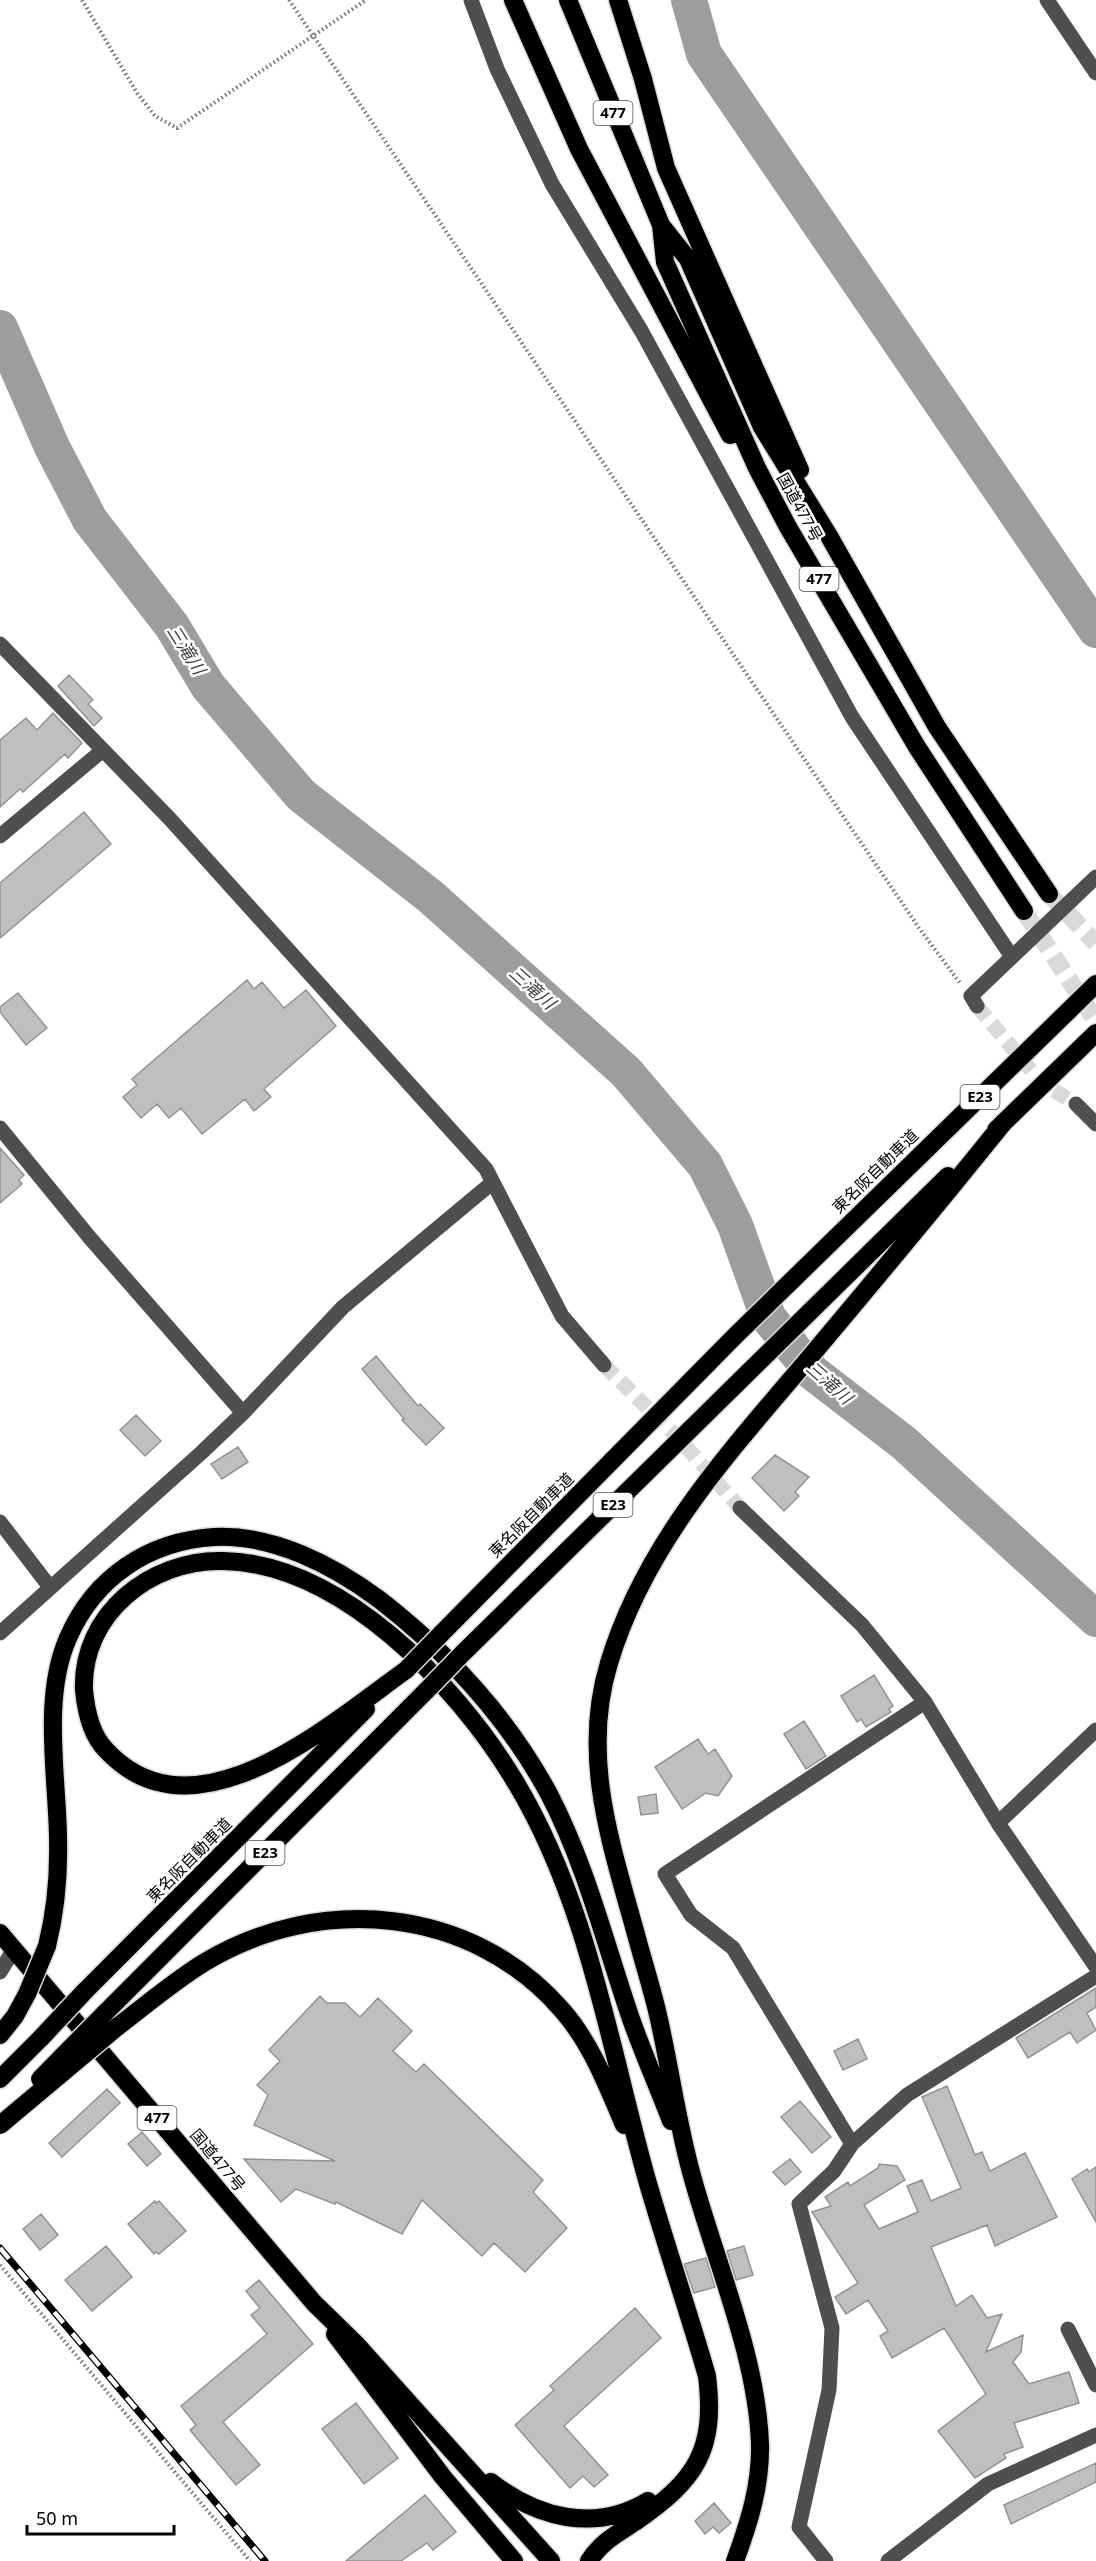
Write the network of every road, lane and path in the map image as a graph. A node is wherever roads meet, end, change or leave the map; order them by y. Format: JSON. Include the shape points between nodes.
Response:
{"nodes":[{"id":1,"x":82,"y":0,"type":"edge"},
{"id":2,"x":289,"y":0,"type":"edge"},
{"id":3,"x":366,"y":0,"type":"edge"},
{"id":4,"x":471,"y":0,"type":"edge"},
{"id":5,"x":513,"y":0,"type":"edge"},
{"id":6,"x":568,"y":0,"type":"edge"},
{"id":7,"x":618,"y":0,"type":"edge"},
{"id":8,"x":1047,"y":0,"type":"edge"},
{"id":9,"x":313,"y":36,"type":"junction"},
{"id":10,"x":1096,"y":73,"type":"edge"},
{"id":11,"x":661,"y":225,"type":"junction"},
{"id":12,"x":788,"y":527,"type":"junction"},
{"id":13,"x":829,"y":536,"type":"junction"},
{"id":14,"x":0,"y":644,"type":"edge"},
{"id":15,"x":103,"y":750,"type":"junction"},
{"id":16,"x":0,"y":836,"type":"edge"},
{"id":17,"x":1096,"y":878,"type":"edge"},
{"id":18,"x":1049,"y":894,"type":"tunnel mouth"},
{"id":19,"x":1024,"y":911,"type":"tunnel mouth"},
{"id":20,"x":1012,"y":957,"type":"junction"},
{"id":21,"x":1096,"y":984,"type":"edge"},
{"id":22,"x":974,"y":1001,"type":"joint"},
{"id":23,"x":1096,"y":1033,"type":"edge"},
{"id":24,"x":1076,"y":1104,"type":"tunnel mouth"},
{"id":25,"x":1004,"y":1122,"type":"junction"},
{"id":26,"x":1096,"y":1124,"type":"edge"},
{"id":27,"x":0,"y":1128,"type":"edge"},
{"id":28,"x":493,"y":1182,"type":"junction"},
{"id":29,"x":604,"y":1365,"type":"tunnel mouth"},
{"id":30,"x":243,"y":1413,"type":"junction"},
{"id":31,"x":740,"y":1508,"type":"tunnel mouth"},
{"id":32,"x":0,"y":1522,"type":"edge"},
{"id":33,"x":49,"y":1586,"type":"junction"},
{"id":34,"x":0,"y":1633,"type":"edge"},
{"id":35,"x":406,"y":1670,"type":"junction"},
{"id":36,"x":925,"y":1702,"type":"junction"},
{"id":37,"x":1096,"y":1730,"type":"edge"},
{"id":38,"x":998,"y":1823,"type":"junction"},
{"id":39,"x":0,"y":1933,"type":"edge"},
{"id":40,"x":14,"y":1949,"type":"junction"},
{"id":41,"x":1096,"y":1966,"type":"edge"},
{"id":42,"x":0,"y":1972,"type":"edge"},
{"id":43,"x":1096,"y":1976,"type":"edge"},
{"id":44,"x":0,"y":2035,"type":"edge"},
{"id":45,"x":0,"y":2079,"type":"edge"},
{"id":46,"x":0,"y":2119,"type":"edge"},
{"id":47,"x":0,"y":2125,"type":"edge"},
{"id":48,"x":852,"y":2144,"type":"junction"},
{"id":49,"x":690,"y":2170,"type":"junction"},
{"id":50,"x":647,"y":2180,"type":"junction"},
{"id":51,"x":0,"y":2265,"type":"edge"},
{"id":52,"x":314,"y":2303,"type":"junction"},
{"id":53,"x":1068,"y":2329,"type":"dead end"},
{"id":54,"x":1096,"y":2385,"type":"edge"},
{"id":55,"x":1096,"y":2435,"type":"edge"},
{"id":56,"x":464,"y":2461,"type":"junction"},
{"id":57,"x":697,"y":2464,"type":"junction"},
{"id":58,"x":250,"y":2561,"type":"edge"},
{"id":59,"x":514,"y":2561,"type":"edge"},
{"id":60,"x":551,"y":2561,"type":"edge"},
{"id":61,"x":590,"y":2561,"type":"edge"},
{"id":62,"x":735,"y":2561,"type":"edge"},
{"id":63,"x":826,"y":2561,"type":"edge"},
{"id":64,"x":888,"y":2561,"type":"edge"}],
"edges":[{"from":1,"to":9,"type":"path","via":[[136,93],[155,116],[177,128]]},
{"from":2,"to":9,"type":"path"},
{"from":3,"to":9,"type":"path"},
{"from":4,"to":20,"type":"street","via":[[497,69],[552,184],[642,332],[852,717]]},
{"from":5,"to":12,"type":"highway","number":"477","via":[[579,149],[659,305],[763,498]]},
{"from":6,"to":11,"type":"highway","name":"国道477号","number":"477"},
{"from":7,"to":13,"type":"highway","number":"477","via":[[666,168]]},
{"from":8,"to":10,"type":"street"},
{"from":9,"to":22,"type":"path","via":[[920,928]]},
{"from":11,"to":12,"type":"highway","name":"国道477号","number":"477","via":[[665,262],[757,468]]},
{"from":11,"to":13,"type":"highway","name":"国道477号","number":"477","via":[[688,259],[762,427]]},
{"from":12,"to":19,"type":"highway","name":"国道477号","number":"477","via":[[917,747]]},
{"from":13,"to":18,"type":"highway","name":"国道477号","number":"477","via":[[937,727]]},
{"from":14,"to":15,"type":"street"},
{"from":15,"to":16,"type":"street"},
{"from":15,"to":28,"type":"street","via":[[478,1160]]},
{"from":17,"to":20,"type":"street"},
{"from":20,"to":22,"type":"street"},
{"from":21,"to":35,"type":"highway","name":"東名阪自動車道","number":"E23","bridge":true,"via":[[736,1335]]},
{"from":23,"to":25,"type":"highway","number":"E23"},
{"from":24,"to":26,"type":"street"},
{"from":25,"to":46,"type":"highway","number":"E23","bridge":true,"via":[[763,1356]]},
{"from":25,"to":49,"type":"highway","via":[[683,1511],[631,1602],[608,1667],[596,1739],[601,1800],[657,2011]]},
{"from":27,"to":30,"type":"street"},
{"from":28,"to":29,"type":"street","via":[[562,1317]]},
{"from":28,"to":30,"type":"street","via":[[343,1307]]},
{"from":30,"to":33,"type":"street"},
{"from":31,"to":36,"type":"street","via":[[862,1625]]},
{"from":32,"to":33,"type":"street"},
{"from":33,"to":34,"type":"street"},
{"from":35,"to":45,"type":"highway","name":"東名阪自動車道","number":"E23","bridge":true},
{"from":35,"to":50,"type":"highway","via":[[298,1744],[238,1777],[211,1785],[164,1784],[119,1764],[101,1746],[85,1702],[87,1658],[111,1611],[148,1578],[195,1562],[254,1564],[290,1574],[341,1600],[395,1641],[475,1722],[514,1779],[550,1850],[579,1927]]},
{"from":36,"to":38,"type":"street"},
{"from":36,"to":48,"type":"street","via":[[665,1874],[691,1915],[733,1948]]},
{"from":37,"to":38,"type":"street"},
{"from":38,"to":41,"type":"street"},
{"from":39,"to":40,"type":"highway","name":"国道477号","number":"477"},
{"from":40,"to":42,"type":"street"},
{"from":40,"to":52,"type":"highway","name":"国道477号","number":"477"},
{"from":43,"to":48,"type":"street","via":[[906,2095]]},
{"from":44,"to":49,"type":"highway","bridge":true,"via":[[15,2016],[38,1970],[55,1905],[59,1865],[53,1737],[66,1641],[96,1592],[138,1557],[193,1538],[253,1539],[339,1573],[396,1613],[449,1660],[524,1752],[567,1830],[632,2020]]},
{"from":47,"to":50,"type":"highway","bridge":true,"via":[[117,2027],[206,1961],[270,1932],[301,1924],[366,1917],[399,1920],[462,1937],[516,1967],[563,2010],[597,2061]]},
{"from":48,"to":63,"type":"street","via":[[834,2171],[799,2204],[832,2328],[829,2390],[798,2527]]},
{"from":49,"to":62,"type":"highway","via":[[756,2407],[760,2446],[756,2489]]},
{"from":50,"to":57,"type":"highway","via":[[707,2376],[710,2422]]},
{"from":51,"to":58,"type":"path"},
{"from":52,"to":56,"type":"highway","name":"国道477号","number":"477"},
{"from":52,"to":59,"type":"highway","name":"国道477号","number":"477","via":[[347,2353],[436,2468]]},
{"from":53,"to":54,"type":"street"},
{"from":55,"to":64,"type":"street","via":[[988,2484]]},
{"from":56,"to":57,"type":"highway","via":[[525,2505],[589,2520],[637,2508]]},
{"from":56,"to":60,"type":"highway","name":"国道477号","number":"477"},
{"from":57,"to":61,"type":"highway","via":[[664,2500],[605,2541]]}]}
